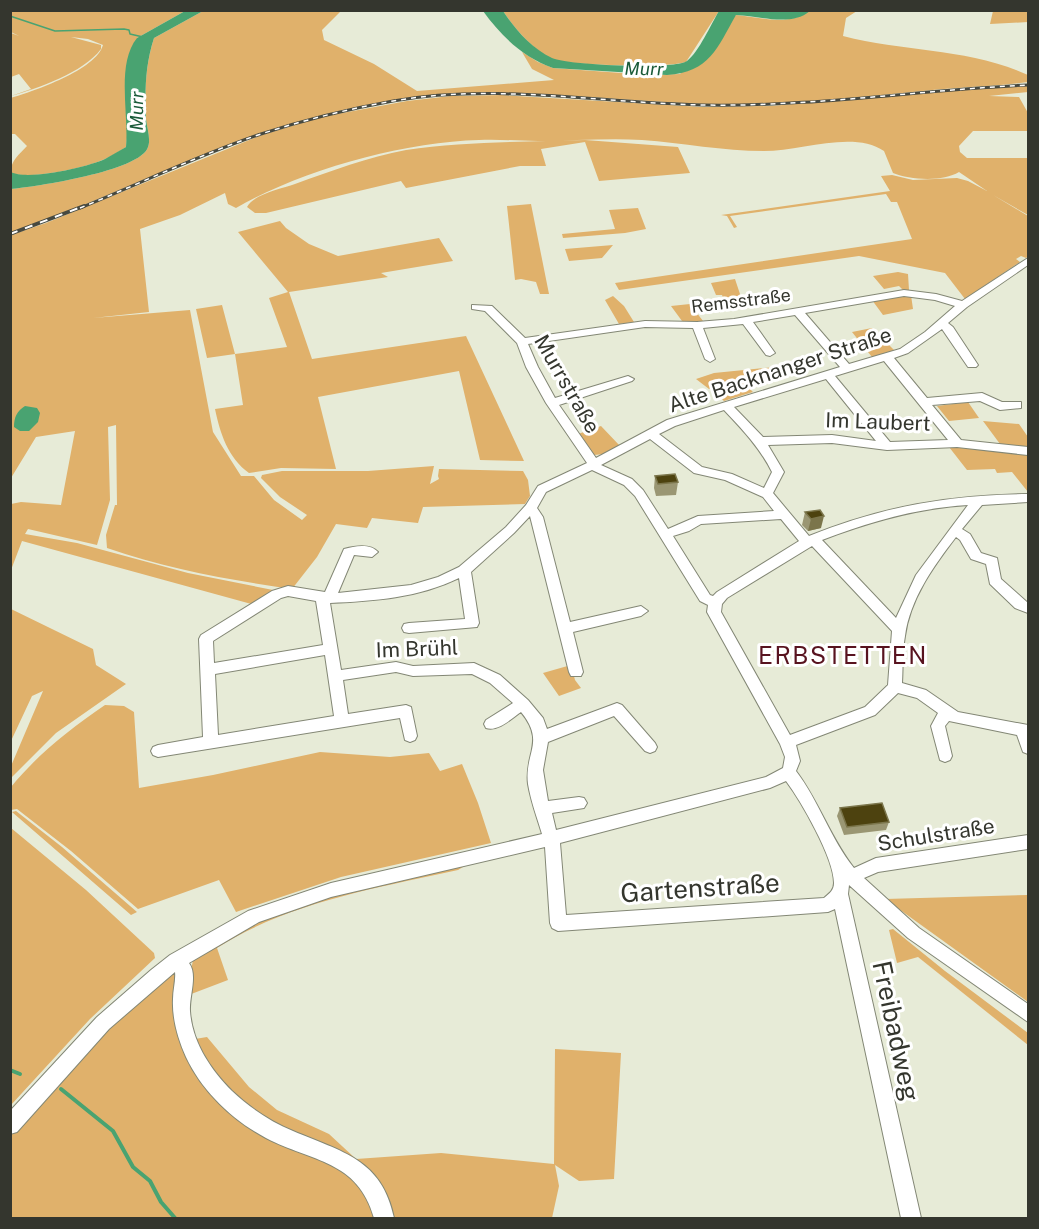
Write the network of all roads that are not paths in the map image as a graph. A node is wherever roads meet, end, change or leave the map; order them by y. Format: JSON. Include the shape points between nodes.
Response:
{"nodes":[{"id":1,"x":1026,"y":267,"type":"edge"},
{"id":2,"x":963,"y":305,"type":"junction"},
{"id":3,"x":476,"y":307,"type":"dead end"},
{"id":4,"x":798,"y":311,"type":"junction"},
{"id":5,"x":746,"y":320,"type":"junction"},
{"id":6,"x":942,"y":324,"type":"junction"},
{"id":7,"x":697,"y":325,"type":"junction"},
{"id":8,"x":522,"y":342,"type":"junction"},
{"id":9,"x":770,"y":352,"type":"dead end"},
{"id":10,"x":888,"y":357,"type":"junction"},
{"id":11,"x":710,"y":359,"type":"dead end"},
{"id":12,"x":972,"y":365,"type":"dead end"},
{"id":13,"x":847,"y":369,"type":"junction"},
{"id":14,"x":828,"y":374,"type":"junction"},
{"id":15,"x":628,"y":380,"type":"dead end"},
{"id":16,"x":925,"y":402,"type":"junction"},
{"id":17,"x":552,"y":403,"type":"junction"},
{"id":18,"x":725,"y":405,"type":"junction"},
{"id":19,"x":1017,"y":405,"type":"dead end"},
{"id":20,"x":651,"y":434,"type":"junction"},
{"id":21,"x":762,"y":441,"type":"junction"},
{"id":22,"x":957,"y":443,"type":"junction"},
{"id":23,"x":887,"y":446,"type":"junction"},
{"id":24,"x":1029,"y":451,"type":"edge"},
{"id":25,"x":594,"y":464,"type":"junction"},
{"id":26,"x":767,"y":494,"type":"junction"},
{"id":27,"x":1029,"y":498,"type":"edge"},
{"id":28,"x":980,"y":500,"type":"junction"},
{"id":29,"x":530,"y":508,"type":"junction"},
{"id":30,"x":784,"y":515,"type":"junction"},
{"id":31,"x":954,"y":530,"type":"junction"},
{"id":32,"x":666,"y":534,"type":"junction"},
{"id":33,"x":810,"y":540,"type":"junction"},
{"id":34,"x":372,"y":552,"type":"dead end"},
{"id":35,"x":464,"y":570,"type":"junction"},
{"id":36,"x":325,"y":597,"type":"junction"},
{"id":37,"x":715,"y":603,"type":"junction"},
{"id":38,"x":1029,"y":608,"type":"edge"},
{"id":39,"x":640,"y":611,"type":"dead end"},
{"id":40,"x":409,"y":628,"type":"dead end"},
{"id":41,"x":564,"y":629,"type":"junction"},
{"id":42,"x":899,"y":630,"type":"junction"},
{"id":43,"x":331,"y":649,"type":"junction"},
{"id":44,"x":576,"y":672,"type":"dead end"},
{"id":45,"x":208,"y":676,"type":"junction"},
{"id":46,"x":336,"y":676,"type":"junction"},
{"id":47,"x":895,"y":687,"type":"junction"},
{"id":48,"x":523,"y":704,"type":"junction"},
{"id":49,"x":946,"y":713,"type":"junction"},
{"id":50,"x":342,"y":721,"type":"junction"},
{"id":51,"x":491,"y":724,"type":"dead end"},
{"id":52,"x":1026,"y":730,"type":"edge"},
{"id":53,"x":410,"y":736,"type":"dead end"},
{"id":54,"x":541,"y":738,"type":"junction"},
{"id":55,"x":211,"y":742,"type":"junction"},
{"id":56,"x":787,"y":742,"type":"junction"},
{"id":57,"x":650,"y":747,"type":"dead end"},
{"id":58,"x":1029,"y":748,"type":"edge"},
{"id":59,"x":158,"y":751,"type":"dead end"},
{"id":60,"x":945,"y":756,"type":"dead end"},
{"id":61,"x":788,"y":772,"type":"junction"},
{"id":62,"x":579,"y":802,"type":"dead end"},
{"id":63,"x":541,"y":808,"type":"junction"},
{"id":64,"x":551,"y":839,"type":"junction"},
{"id":65,"x":1029,"y":842,"type":"edge"},
{"id":66,"x":834,"y":855,"type":"junction"},
{"id":67,"x":851,"y":877,"type":"junction"},
{"id":68,"x":840,"y":894,"type":"junction"},
{"id":69,"x":176,"y":961,"type":"junction"},
{"id":70,"x":1029,"y":1014,"type":"edge"},
{"id":71,"x":10,"y":1125,"type":"edge"},
{"id":72,"x":384,"y":1218,"type":"edge"},
{"id":73,"x":911,"y":1218,"type":"edge"}],
"edges":[{"from":1,"to":2,"type":"street","name":"Alte Backnanger Straße"},
{"from":2,"to":4,"type":"street","name":"Remsstraße","via":[[904,293]]},
{"from":2,"to":6,"type":"street","name":"Alte Backnanger Straße"},
{"from":3,"to":8,"type":"street","name":"Murrstraße","via":[[488,308]]},
{"from":4,"to":5,"type":"street","name":"Remsstraße"},
{"from":4,"to":13,"type":"street"},
{"from":5,"to":7,"type":"street","name":"Remsstraße"},
{"from":5,"to":9,"type":"street"},
{"from":6,"to":10,"type":"street","name":"Alte Backnanger Straße","via":[[915,345]]},
{"from":6,"to":12,"type":"street"},
{"from":7,"to":8,"type":"street","name":"Remsstraße","via":[[645,324]]},
{"from":7,"to":11,"type":"street"},
{"from":8,"to":17,"type":"street","name":"Murrstraße"},
{"from":10,"to":13,"type":"street","name":"Alte Backnanger Straße"},
{"from":10,"to":16,"type":"street"},
{"from":13,"to":14,"type":"street","name":"Alte Backnanger Straße"},
{"from":14,"to":18,"type":"street","name":"Alte Backnanger Straße"},
{"from":14,"to":23,"type":"street"},
{"from":15,"to":17,"type":"street"},
{"from":16,"to":19,"type":"street","via":[[982,397],[1000,406]]},
{"from":16,"to":22,"type":"street"},
{"from":17,"to":25,"type":"street","name":"Murrstraße"},
{"from":18,"to":20,"type":"street","name":"Alte Backnanger Straße"},
{"from":18,"to":21,"type":"street"},
{"from":20,"to":25,"type":"street","name":"Alte Backnanger Straße"},
{"from":20,"to":26,"type":"street","via":[[698,470],[728,477]]},
{"from":21,"to":23,"type":"street","name":"Im Laubert","via":[[832,439]]},
{"from":21,"to":26,"type":"street","via":[[778,472]]},
{"from":22,"to":23,"type":"street","name":"Im Laubert"},
{"from":22,"to":24,"type":"street","name":"Im Laubert"},
{"from":25,"to":29,"type":"street","name":"Alte Backnanger Straße","via":[[542,489]]},
{"from":25,"to":32,"type":"street","via":[[628,482]]},
{"from":26,"to":30,"type":"street"},
{"from":27,"to":28,"type":"street"},
{"from":28,"to":31,"type":"street"},
{"from":28,"to":33,"type":"street","via":[[916,507]]},
{"from":29,"to":35,"type":"street"},
{"from":29,"to":41,"type":"street","via":[[537,517]]},
{"from":30,"to":32,"type":"street","via":[[698,520]]},
{"from":30,"to":33,"type":"street"},
{"from":31,"to":38,"type":"street","via":[[965,537],[976,556],[992,561],[995,581],[1020,605]]},
{"from":31,"to":42,"type":"street","via":[[914,592]]},
{"from":32,"to":37,"type":"street","via":[[705,598]]},
{"from":33,"to":37,"type":"street"},
{"from":33,"to":42,"type":"street"},
{"from":34,"to":36,"type":"street","via":[[349,552]]},
{"from":35,"to":36,"type":"street","via":[[411,590]]},
{"from":35,"to":40,"type":"street","via":[[472,623]]},
{"from":36,"to":43,"type":"street"},
{"from":36,"to":45,"type":"street","via":[[288,591],[277,594],[206,639]]},
{"from":37,"to":56,"type":"street","via":[[714,612]]},
{"from":39,"to":41,"type":"street"},
{"from":41,"to":44,"type":"street"},
{"from":42,"to":47,"type":"street"},
{"from":43,"to":45,"type":"street"},
{"from":43,"to":46,"type":"street"},
{"from":45,"to":55,"type":"street"},
{"from":46,"to":48,"type":"street","name":"Im Brühl","via":[[396,667],[413,671],[474,668],[495,679]]},
{"from":46,"to":50,"type":"street"},
{"from":47,"to":49,"type":"street","via":[[921,694]]},
{"from":47,"to":56,"type":"street","via":[[870,711]]},
{"from":48,"to":51,"type":"street"},
{"from":48,"to":54,"type":"street","name":"Im Brühl","via":[[538,722]]},
{"from":49,"to":52,"type":"street","via":[[973,723]]},
{"from":49,"to":60,"type":"street","via":[[938,726]]},
{"from":50,"to":53,"type":"street","via":[[406,711]]},
{"from":50,"to":55,"type":"street"},
{"from":52,"to":58,"type":"street"},
{"from":54,"to":57,"type":"street","via":[[617,709]]},
{"from":54,"to":63,"type":"street","via":[[535,770]]},
{"from":55,"to":59,"type":"street"},
{"from":56,"to":61,"type":"street","via":[[792,757]]},
{"from":61,"to":64,"type":"street","via":[[770,782]]},
{"from":61,"to":66,"type":"street","via":[[806,797]]},
{"from":62,"to":63,"type":"street"},
{"from":63,"to":64,"type":"street"},
{"from":64,"to":68,"type":"street","name":"Gartenstraße","via":[[558,922],[828,905]]},
{"from":64,"to":69,"type":"street","via":[[331,890],[254,916]]},
{"from":65,"to":67,"type":"street","name":"Schulstraße","via":[[876,865]]},
{"from":66,"to":67,"type":"street"},
{"from":66,"to":68,"type":"street","name":"Freibadweg","via":[[843,881]]},
{"from":67,"to":70,"type":"street","via":[[918,935]]},
{"from":68,"to":73,"type":"street","name":"Freibadweg"},
{"from":69,"to":71,"type":"street","via":[[103,1023]]},
{"from":69,"to":72,"type":"street","via":[[185,971],[181,997],[185,1031],[207,1076],[246,1115],[350,1164],[376,1191]]}]}
